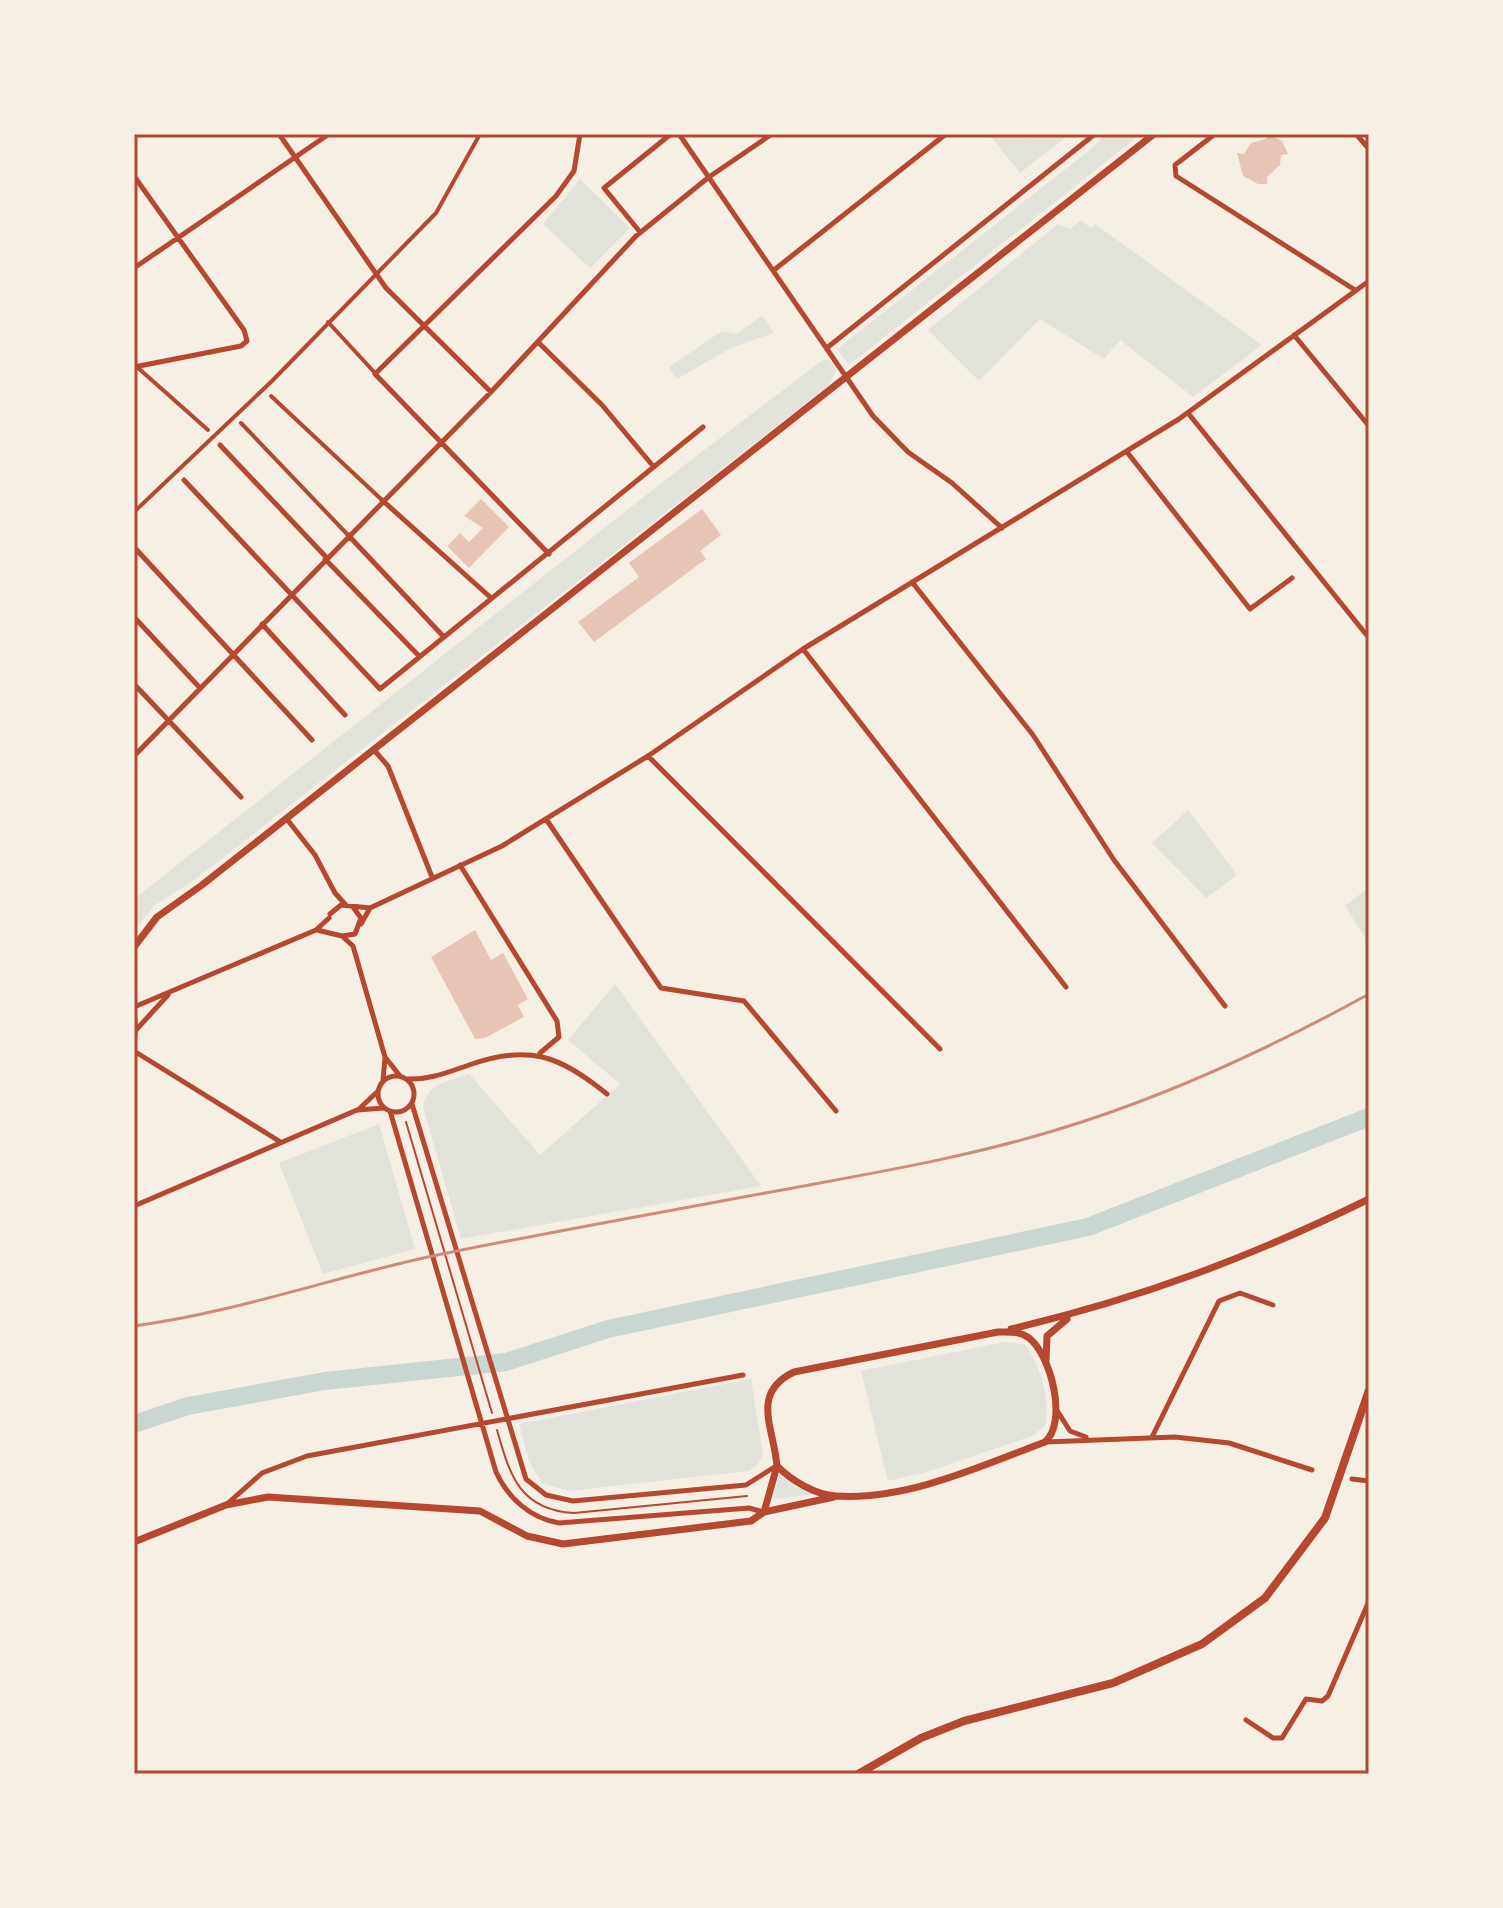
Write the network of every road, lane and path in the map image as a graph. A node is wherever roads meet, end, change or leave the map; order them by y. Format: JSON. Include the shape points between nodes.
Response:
{"nodes":[{"id":1,"x":279,"y":134,"type":"edge"},
{"id":2,"x":329,"y":134,"type":"edge"},
{"id":3,"x":480,"y":134,"type":"edge"},
{"id":4,"x":580,"y":134,"type":"edge"},
{"id":5,"x":671,"y":134,"type":"edge"},
{"id":6,"x":679,"y":134,"type":"edge"},
{"id":7,"x":772,"y":134,"type":"edge"},
{"id":8,"x":946,"y":134,"type":"edge"},
{"id":9,"x":1095,"y":134,"type":"edge"},
{"id":10,"x":1154,"y":134,"type":"edge"},
{"id":11,"x":1215,"y":134,"type":"edge"},
{"id":12,"x":1356,"y":134,"type":"edge"},
{"id":13,"x":1369,"y":149,"type":"edge"},
{"id":14,"x":295,"y":158,"type":"junction"},
{"id":15,"x":134,"y":176,"type":"edge"},
{"id":16,"x":709,"y":177,"type":"junction"},
{"id":17,"x":640,"y":232,"type":"junction"},
{"id":18,"x":177,"y":238,"type":"junction"},
{"id":19,"x":134,"y":268,"type":"edge"},
{"id":20,"x":774,"y":270,"type":"junction"},
{"id":21,"x":376,"y":275,"type":"junction"},
{"id":22,"x":1369,"y":281,"type":"edge"},
{"id":23,"x":1355,"y":290,"type":"junction"},
{"id":24,"x":328,"y":322,"type":"junction"},
{"id":25,"x":424,"y":328,"type":"junction"},
{"id":26,"x":1294,"y":335,"type":"junction"},
{"id":27,"x":538,"y":342,"type":"junction"},
{"id":28,"x":828,"y":347,"type":"junction"},
{"id":29,"x":135,"y":367,"type":"edge"},
{"id":30,"x":375,"y":374,"type":"junction"},
{"id":31,"x":848,"y":375,"type":"junction"},
{"id":32,"x":491,"y":392,"type":"junction"},
{"id":33,"x":271,"y":396,"type":"dead end"},
{"id":34,"x":1188,"y":413,"type":"junction"},
{"id":35,"x":241,"y":423,"type":"dead end"},
{"id":36,"x":1369,"y":426,"type":"edge"},
{"id":37,"x":703,"y":427,"type":"dead end"},
{"id":38,"x":208,"y":430,"type":"dead end"},
{"id":39,"x":443,"y":442,"type":"junction"},
{"id":40,"x":220,"y":445,"type":"dead end"},
{"id":41,"x":1127,"y":452,"type":"junction"},
{"id":42,"x":653,"y":466,"type":"junction"},
{"id":43,"x":184,"y":480,"type":"dead end"},
{"id":44,"x":382,"y":500,"type":"junction"},
{"id":45,"x":134,"y":512,"type":"edge"},
{"id":46,"x":1002,"y":528,"type":"junction"},
{"id":47,"x":348,"y":535,"type":"junction"},
{"id":48,"x":134,"y":547,"type":"edge"},
{"id":49,"x":549,"y":554,"type":"junction"},
{"id":50,"x":326,"y":558,"type":"junction"},
{"id":51,"x":1292,"y":578,"type":"dead end"},
{"id":52,"x":912,"y":582,"type":"junction"},
{"id":53,"x":291,"y":594,"type":"junction"},
{"id":54,"x":490,"y":597,"type":"junction"},
{"id":55,"x":134,"y":617,"type":"edge"},
{"id":56,"x":262,"y":624,"type":"junction"},
{"id":57,"x":443,"y":636,"type":"junction"},
{"id":58,"x":1369,"y":638,"type":"edge"},
{"id":59,"x":803,"y":649,"type":"junction"},
{"id":60,"x":233,"y":655,"type":"junction"},
{"id":61,"x":420,"y":656,"type":"junction"},
{"id":62,"x":134,"y":684,"type":"edge"},
{"id":63,"x":200,"y":688,"type":"junction"},
{"id":64,"x":345,"y":715,"type":"dead end"},
{"id":65,"x":168,"y":721,"type":"junction"},
{"id":66,"x":312,"y":740,"type":"dead end"},
{"id":67,"x":373,"y":749,"type":"junction"},
{"id":68,"x":134,"y":756,"type":"edge"},
{"id":69,"x":648,"y":756,"type":"junction"},
{"id":70,"x":241,"y":797,"type":"dead end"},
{"id":71,"x":286,"y":818,"type":"junction"},
{"id":72,"x":546,"y":819,"type":"junction"},
{"id":73,"x":460,"y":865,"type":"junction"},
{"id":74,"x":432,"y":877,"type":"junction"},
{"id":75,"x":335,"y":893,"type":"junction"},
{"id":76,"x":347,"y":905,"type":"junction"},
{"id":77,"x":370,"y":908,"type":"junction"},
{"id":78,"x":330,"y":916,"type":"junction"},
{"id":79,"x":359,"y":929,"type":"junction"},
{"id":80,"x":316,"y":930,"type":"junction"},
{"id":81,"x":335,"y":933,"type":"junction"},
{"id":82,"x":342,"y":936,"type":"junction"},
{"id":83,"x":353,"y":946,"type":"junction"},
{"id":84,"x":134,"y":947,"type":"edge"},
{"id":85,"x":1066,"y":987,"type":"dead end"},
{"id":86,"x":169,"y":994,"type":"junction"},
{"id":87,"x":1225,"y":1006,"type":"dead end"},
{"id":88,"x":134,"y":1007,"type":"edge"},
{"id":89,"x":134,"y":1019,"type":"edge"},
{"id":90,"x":135,"y":1033,"type":"edge"},
{"id":91,"x":940,"y":1049,"type":"dead end"},
{"id":92,"x":134,"y":1051,"type":"edge"},
{"id":93,"x":540,"y":1053,"type":"junction"},
{"id":94,"x":385,"y":1057,"type":"junction"},
{"id":95,"x":400,"y":1076,"type":"junction"},
{"id":96,"x":408,"y":1079,"type":"junction"},
{"id":97,"x":426,"y":1080,"type":"junction"},
{"id":98,"x":383,"y":1081,"type":"junction"},
{"id":99,"x":378,"y":1090,"type":"junction"},
{"id":100,"x":415,"y":1094,"type":"junction"},
{"id":101,"x":607,"y":1094,"type":"dead end"},
{"id":102,"x":412,"y":1104,"type":"junction"},
{"id":103,"x":387,"y":1109,"type":"junction"},
{"id":104,"x":357,"y":1110,"type":"junction"},
{"id":105,"x":836,"y":1111,"type":"dead end"},
{"id":106,"x":406,"y":1122,"type":"dead end"},
{"id":107,"x":280,"y":1141,"type":"junction"},
{"id":108,"x":1369,"y":1199,"type":"edge"},
{"id":109,"x":134,"y":1206,"type":"edge"},
{"id":110,"x":1273,"y":1305,"type":"dead end"},
{"id":111,"x":1079,"y":1313,"type":"junction"},
{"id":112,"x":998,"y":1332,"type":"junction"},
{"id":113,"x":1046,"y":1366,"type":"junction"},
{"id":114,"x":743,"y":1375,"type":"dead end"},
{"id":115,"x":1369,"y":1390,"type":"edge"},
{"id":116,"x":1058,"y":1412,"type":"junction"},
{"id":117,"x":1152,"y":1437,"type":"junction"},
{"id":118,"x":1095,"y":1438,"type":"junction"},
{"id":119,"x":1045,"y":1442,"type":"junction"},
{"id":120,"x":777,"y":1466,"type":"junction"},
{"id":121,"x":508,"y":1469,"type":"dead end"},
{"id":122,"x":1312,"y":1470,"type":"dead end"},
{"id":123,"x":1352,"y":1479,"type":"dead end"},
{"id":124,"x":1369,"y":1481,"type":"edge"},
{"id":125,"x":835,"y":1497,"type":"junction"},
{"id":126,"x":226,"y":1505,"type":"junction"},
{"id":127,"x":764,"y":1512,"type":"junction"},
{"id":128,"x":134,"y":1542,"type":"edge"},
{"id":129,"x":1369,"y":1601,"type":"edge"},
{"id":130,"x":1246,"y":1720,"type":"dead end"},
{"id":131,"x":858,"y":1774,"type":"edge"}],
"edges":[{"from":1,"to":14,"type":"street"},
{"from":2,"to":14,"type":"street"},
{"from":3,"to":21,"type":"street","via":[[436,213]]},
{"from":4,"to":25,"type":"street","via":[[566,185]]},
{"from":5,"to":17,"type":"street","via":[[604,188]]},
{"from":6,"to":16,"type":"street"},
{"from":7,"to":16,"type":"street"},
{"from":8,"to":20,"type":"street"},
{"from":9,"to":28,"type":"street"},
{"from":10,"to":31,"type":"street"},
{"from":11,"to":23,"type":"street","via":[[1175,165],[1179,179]]},
{"from":12,"to":13,"type":"street"},
{"from":14,"to":18,"type":"street"},
{"from":14,"to":21,"type":"street"},
{"from":15,"to":18,"type":"street"},
{"from":16,"to":17,"type":"street"},
{"from":16,"to":20,"type":"street"},
{"from":17,"to":27,"type":"street"},
{"from":18,"to":19,"type":"street"},
{"from":18,"to":29,"type":"street","via":[[247,341]]},
{"from":20,"to":28,"type":"street"},
{"from":21,"to":24,"type":"street"},
{"from":21,"to":25,"type":"street"},
{"from":22,"to":23,"type":"street"},
{"from":23,"to":26,"type":"street"},
{"from":24,"to":30,"type":"street"},
{"from":24,"to":45,"type":"street"},
{"from":25,"to":30,"type":"street"},
{"from":25,"to":32,"type":"street"},
{"from":26,"to":34,"type":"street"},
{"from":26,"to":36,"type":"street"},
{"from":27,"to":32,"type":"street"},
{"from":27,"to":42,"type":"street","via":[[602,405]]},
{"from":28,"to":31,"type":"street"},
{"from":29,"to":38,"type":"street"},
{"from":30,"to":39,"type":"street"},
{"from":31,"to":46,"type":"street","via":[[873,416],[908,452]]},
{"from":31,"to":67,"type":"street"},
{"from":32,"to":39,"type":"street"},
{"from":33,"to":44,"type":"street"},
{"from":34,"to":41,"type":"street"},
{"from":34,"to":58,"type":"street"},
{"from":35,"to":47,"type":"street"},
{"from":37,"to":42,"type":"street"},
{"from":39,"to":44,"type":"street"},
{"from":39,"to":49,"type":"street"},
{"from":40,"to":50,"type":"street"},
{"from":41,"to":46,"type":"street"},
{"from":41,"to":51,"type":"street","via":[[1250,609]]},
{"from":42,"to":49,"type":"street"},
{"from":43,"to":53,"type":"street"},
{"from":44,"to":47,"type":"street"},
{"from":44,"to":54,"type":"street"},
{"from":46,"to":52,"type":"street"},
{"from":47,"to":50,"type":"street"},
{"from":47,"to":57,"type":"street"},
{"from":48,"to":60,"type":"street"},
{"from":49,"to":54,"type":"street"},
{"from":50,"to":53,"type":"street"},
{"from":50,"to":61,"type":"street"},
{"from":52,"to":59,"type":"street"},
{"from":52,"to":87,"type":"street","via":[[1033,735],[1114,860]]},
{"from":53,"to":56,"type":"street"},
{"from":53,"to":61,"type":"street","via":[[380,689]]},
{"from":54,"to":57,"type":"street"},
{"from":55,"to":63,"type":"street"},
{"from":56,"to":60,"type":"street"},
{"from":56,"to":64,"type":"street"},
{"from":57,"to":61,"type":"street"},
{"from":59,"to":69,"type":"street"},
{"from":59,"to":85,"type":"street"},
{"from":60,"to":63,"type":"street"},
{"from":60,"to":66,"type":"street"},
{"from":62,"to":65,"type":"street"},
{"from":63,"to":65,"type":"street"},
{"from":65,"to":68,"type":"street"},
{"from":65,"to":70,"type":"street"},
{"from":67,"to":71,"type":"street"},
{"from":67,"to":74,"type":"street","via":[[388,766]]},
{"from":69,"to":72,"type":"street"},
{"from":69,"to":91,"type":"street"},
{"from":71,"to":75,"type":"street","via":[[315,855]]},
{"from":71,"to":84,"type":"street","via":[[157,917]]},
{"from":72,"to":73,"type":"street"},
{"from":72,"to":105,"type":"street","via":[[661,988],[744,1001]]},
{"from":73,"to":74,"type":"street"},
{"from":73,"to":93,"type":"street","via":[[557,1021],[559,1037]]},
{"from":74,"to":77,"type":"street"},
{"from":75,"to":76,"type":"street"},
{"from":75,"to":78,"type":"street"},
{"from":76,"to":77,"type":"street"},
{"from":76,"to":78,"type":"street"},
{"from":76,"to":79,"type":"street","via":[[359,913]]},
{"from":77,"to":79,"type":"street"},
{"from":78,"to":80,"type":"street"},
{"from":78,"to":81,"type":"street"},
{"from":79,"to":82,"type":"street"},
{"from":79,"to":83,"type":"street"},
{"from":80,"to":81,"type":"street"},
{"from":80,"to":86,"type":"street"},
{"from":81,"to":82,"type":"street"},
{"from":82,"to":83,"type":"street"},
{"from":83,"to":94,"type":"street"},
{"from":86,"to":88,"type":"street"},
{"from":86,"to":90,"type":"street"},
{"from":89,"to":90,"type":"street"},
{"from":92,"to":107,"type":"street"},
{"from":93,"to":97,"type":"street","via":[[491,1057]]},
{"from":93,"to":101,"type":"street"},
{"from":94,"to":95,"type":"street"},
{"from":94,"to":98,"type":"street"},
{"from":95,"to":96,"type":"street"},
{"from":95,"to":98,"type":"street"},
{"from":96,"to":97,"type":"street"},
{"from":96,"to":100,"type":"street"},
{"from":97,"to":100,"type":"street"},
{"from":98,"to":99,"type":"street"},
{"from":99,"to":103,"type":"street"},
{"from":99,"to":104,"type":"street"},
{"from":100,"to":102,"type":"street"},
{"from":102,"to":103,"type":"street","via":[[404,1110]]},
{"from":102,"to":120,"type":"street","via":[[520,1466],[536,1488],[573,1501],[746,1485]]},
{"from":103,"to":104,"type":"street"},
{"from":103,"to":127,"type":"street","via":[[496,1472],[521,1506],[559,1523],[749,1508]]},
{"from":104,"to":107,"type":"street"},
{"from":106,"to":121,"type":"path"},
{"from":107,"to":109,"type":"street"},
{"from":108,"to":111,"type":"street","via":[[1190,1279]]},
{"from":110,"to":117,"type":"street","via":[[1240,1293],[1219,1301]]},
{"from":111,"to":112,"type":"street"},
{"from":111,"to":113,"type":"street","via":[[1061,1321],[1047,1336]]},
{"from":112,"to":113,"type":"street","via":[[1027,1337]]},
{"from":112,"to":120,"type":"street","via":[[782,1377],[768,1394],[767,1409]]},
{"from":113,"to":116,"type":"street"},
{"from":114,"to":126,"type":"street","via":[[307,1456],[262,1473]]},
{"from":115,"to":131,"type":"main road","via":[[1325,1518],[1265,1598],[1202,1644],[1113,1683],[964,1721],[921,1738]]},
{"from":116,"to":118,"type":"street","via":[[1070,1431]]},
{"from":116,"to":119,"type":"street"},
{"from":117,"to":118,"type":"street"},
{"from":117,"to":122,"type":"street","via":[[1229,1443]]},
{"from":118,"to":119,"type":"street"},
{"from":119,"to":125,"type":"street","via":[[917,1485]]},
{"from":120,"to":125,"type":"street","via":[[799,1483]]},
{"from":120,"to":127,"type":"street"},
{"from":123,"to":124,"type":"street"},
{"from":125,"to":127,"type":"street"},
{"from":126,"to":127,"type":"street","via":[[268,1497],[480,1511],[527,1536],[563,1544],[751,1521]]},
{"from":126,"to":128,"type":"street"},
{"from":129,"to":130,"type":"street","via":[[1328,1696],[1322,1701],[1306,1699],[1282,1738],[1273,1738]]}]}
